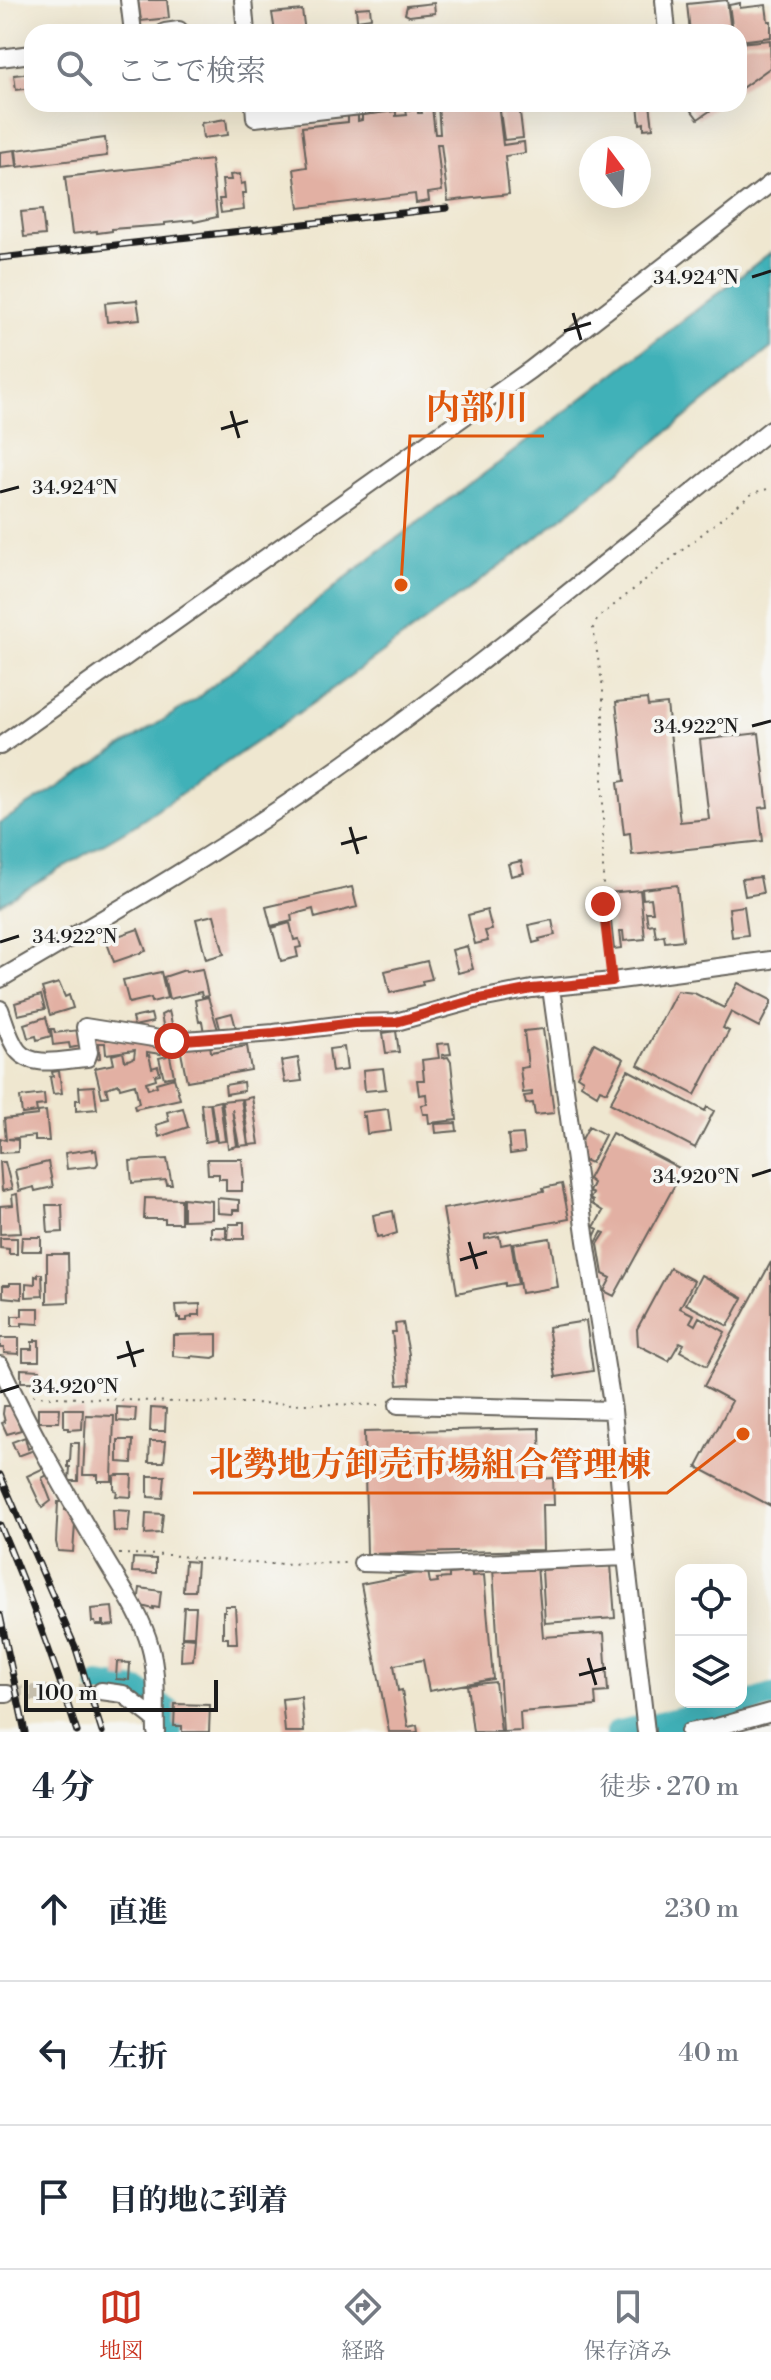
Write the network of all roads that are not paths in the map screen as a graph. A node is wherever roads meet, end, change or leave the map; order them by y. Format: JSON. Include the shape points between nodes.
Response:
{"nodes":[{"id":1,"x":129,"y":0,"type":"edge"},
{"id":2,"x":243,"y":0,"type":"edge"},
{"id":3,"x":664,"y":0,"type":"edge"},
{"id":4,"x":132,"y":24,"type":"edge"},
{"id":5,"x":245,"y":24,"type":"edge"},
{"id":6,"x":666,"y":24,"type":"edge"},
{"id":7,"x":24,"y":55,"type":"edge"},
{"id":8,"x":0,"y":58,"type":"edge"},
{"id":9,"x":255,"y":112,"type":"edge"},
{"id":10,"x":308,"y":112,"type":"edge"},
{"id":11,"x":771,"y":183,"type":"edge"},
{"id":12,"x":771,"y":429,"type":"edge"},
{"id":13,"x":0,"y":746,"type":"edge"},
{"id":14,"x":771,"y":960,"type":"edge"},
{"id":15,"x":0,"y":979,"type":"edge"},
{"id":16,"x":551,"y":988,"type":"junction"},
{"id":17,"x":0,"y":1009,"type":"edge"},
{"id":18,"x":0,"y":1365,"type":"edge"},
{"id":19,"x":398,"y":1405,"type":"road end"},
{"id":20,"x":613,"y":1410,"type":"junction"},
{"id":21,"x":626,"y":1557,"type":"junction"},
{"id":22,"x":362,"y":1563,"type":"road end"},
{"id":23,"x":101,"y":1691,"type":"tunnel mouth"},
{"id":24,"x":155,"y":1714,"type":"edge"},
{"id":25,"x":766,"y":1714,"type":"edge"},
{"id":26,"x":645,"y":1727,"type":"edge"},
{"id":27,"x":689,"y":1732,"type":"edge"},
{"id":28,"x":767,"y":1732,"type":"edge"}],
"edges":[{"from":1,"to":4,"type":"street"},
{"from":2,"to":5,"type":"street"},
{"from":3,"to":6,"type":"street"},
{"from":7,"to":8,"type":"street"},
{"from":9,"to":10,"type":"street","via":[[255,118]]},
{"from":11,"to":13,"type":"street","via":[[530,370]]},
{"from":12,"to":15,"type":"street","via":[[358,754],[204,857]]},
{"from":14,"to":16,"type":"street"},
{"from":16,"to":17,"type":"street","via":[[475,1000],[396,1022],[206,1039],[172,1041],[85,1027],[87,1058],[43,1061],[27,1059],[16,1049]]},
{"from":16,"to":20,"type":"street"},
{"from":18,"to":24,"type":"street","via":[[134,1606],[154,1663]]},
{"from":19,"to":20,"type":"street"},
{"from":20,"to":21,"type":"street"},
{"from":21,"to":22,"type":"street"},
{"from":21,"to":26,"type":"street"},
{"from":23,"to":24,"type":"street","via":[[123,1694]]},
{"from":25,"to":27,"type":"street"},
{"from":25,"to":28,"type":"street"}]}
